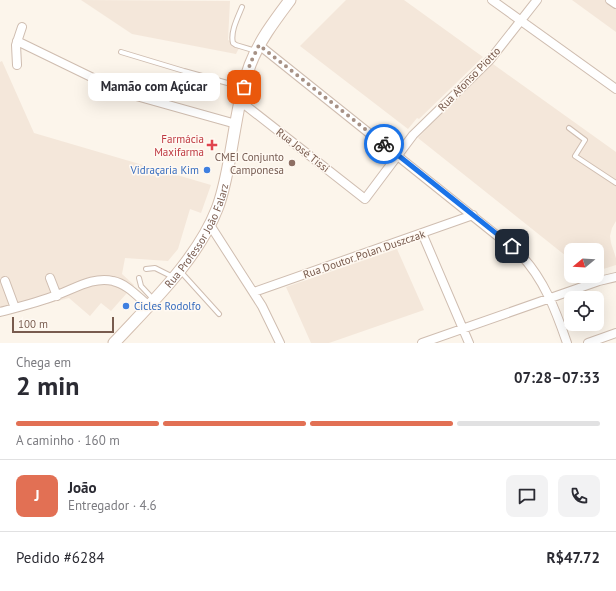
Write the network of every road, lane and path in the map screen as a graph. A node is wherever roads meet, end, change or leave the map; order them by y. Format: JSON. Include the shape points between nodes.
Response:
{"nodes":[{"id":1,"x":290,"y":0,"type":"edge"},
{"id":2,"x":492,"y":0,"type":"edge"},
{"id":3,"x":537,"y":0,"type":"edge"},
{"id":4,"x":610,"y":0,"type":"edge"},
{"id":5,"x":616,"y":4,"type":"edge"},
{"id":6,"x":242,"y":7,"type":"dead end"},
{"id":7,"x":521,"y":21,"type":"junction"},
{"id":8,"x":22,"y":27,"type":"dead end"},
{"id":9,"x":17,"y":40,"type":"junction"},
{"id":10,"x":258,"y":48,"type":"junction"},
{"id":11,"x":122,"y":52,"type":"dead end"},
{"id":12,"x":17,"y":65,"type":"dead end"},
{"id":13,"x":244,"y":87,"type":"junction"},
{"id":14,"x":616,"y":89,"type":"edge"},
{"id":15,"x":240,"y":101,"type":"junction"},
{"id":16,"x":236,"y":124,"type":"junction"},
{"id":17,"x":569,"y":128,"type":"dead end"},
{"id":18,"x":398,"y":155,"type":"junction"},
{"id":19,"x":616,"y":184,"type":"edge"},
{"id":20,"x":365,"y":198,"type":"joint"},
{"id":21,"x":473,"y":215,"type":"junction"},
{"id":22,"x":210,"y":225,"type":"junction"},
{"id":23,"x":422,"y":233,"type":"junction"},
{"id":24,"x":146,"y":269,"type":"dead end"},
{"id":25,"x":176,"y":274,"type":"junction"},
{"id":26,"x":616,"y":277,"type":"edge"},
{"id":27,"x":50,"y":278,"type":"dead end"},
{"id":28,"x":139,"y":278,"type":"dead end"},
{"id":29,"x":5,"y":281,"type":"dead end"},
{"id":30,"x":254,"y":292,"type":"junction"},
{"id":31,"x":56,"y":296,"type":"junction"},
{"id":32,"x":550,"y":298,"type":"junction"},
{"id":33,"x":151,"y":303,"type":"junction"},
{"id":34,"x":15,"y":308,"type":"junction"},
{"id":35,"x":0,"y":312,"type":"edge"},
{"id":36,"x":219,"y":314,"type":"dead end"},
{"id":37,"x":463,"y":329,"type":"junction"},
{"id":38,"x":616,"y":333,"type":"edge"},
{"id":39,"x":114,"y":343,"type":"edge"},
{"id":40,"x":280,"y":343,"type":"edge"},
{"id":41,"x":422,"y":343,"type":"edge"},
{"id":42,"x":469,"y":343,"type":"edge"},
{"id":43,"x":567,"y":343,"type":"edge"},
{"id":44,"x":588,"y":343,"type":"edge"}],
"edges":[{"from":1,"to":10,"type":"main road","name":"Rua Professor João Falarz"},
{"from":2,"to":7,"type":"street"},
{"from":3,"to":7,"type":"street","name":"Rua Afonso Piotto"},
{"from":4,"to":5,"type":"street"},
{"from":6,"to":10,"type":"lane","via":[[234,27],[233,44]]},
{"from":7,"to":14,"type":"street"},
{"from":7,"to":18,"type":"street","name":"Rua Afonso Piotto","via":[[489,61],[421,126]]},
{"from":8,"to":9,"type":"street"},
{"from":9,"to":12,"type":"street"},
{"from":9,"to":16,"type":"street","via":[[122,92]]},
{"from":10,"to":13,"type":"main road","name":"Rua Professor João Falarz"},
{"from":10,"to":18,"type":"street"},
{"from":11,"to":13,"type":"lane"},
{"from":13,"to":15,"type":"main road","name":"Rua Professor João Falarz"},
{"from":15,"to":16,"type":"main road","name":"Rua Professor João Falarz"},
{"from":15,"to":20,"type":"street","name":"Rua José Tissi"},
{"from":16,"to":22,"type":"main road","name":"Rua Professor João Falarz","via":[[221,197]]},
{"from":17,"to":19,"type":"lane","via":[[585,140],[575,156]]},
{"from":18,"to":20,"type":"street","name":"Rua Afonso Piotto"},
{"from":18,"to":21,"type":"street"},
{"from":21,"to":23,"type":"street","name":"Rua Doutor Polan Duszczak"},
{"from":21,"to":32,"type":"street","via":[[524,258]]},
{"from":22,"to":25,"type":"main road","name":"Rua Professor João Falarz"},
{"from":22,"to":30,"type":"street"},
{"from":23,"to":30,"type":"street","name":"Rua Doutor Polan Duszczak"},
{"from":23,"to":37,"type":"street"},
{"from":24,"to":25,"type":"lane","via":[[155,268]]},
{"from":25,"to":33,"type":"main road","name":"Rua Professor João Falarz"},
{"from":25,"to":36,"type":"lane"},
{"from":26,"to":32,"type":"street"},
{"from":27,"to":31,"type":"street"},
{"from":28,"to":33,"type":"lane"},
{"from":29,"to":34,"type":"street"},
{"from":30,"to":40,"type":"street"},
{"from":31,"to":33,"type":"street","via":[[103,280],[126,287]]},
{"from":31,"to":34,"type":"street"},
{"from":32,"to":37,"type":"street"},
{"from":32,"to":43,"type":"street"},
{"from":33,"to":39,"type":"main road","name":"Rua Professor João Falarz"},
{"from":34,"to":35,"type":"street"},
{"from":37,"to":41,"type":"street"},
{"from":37,"to":42,"type":"street"},
{"from":38,"to":44,"type":"street"}]}
